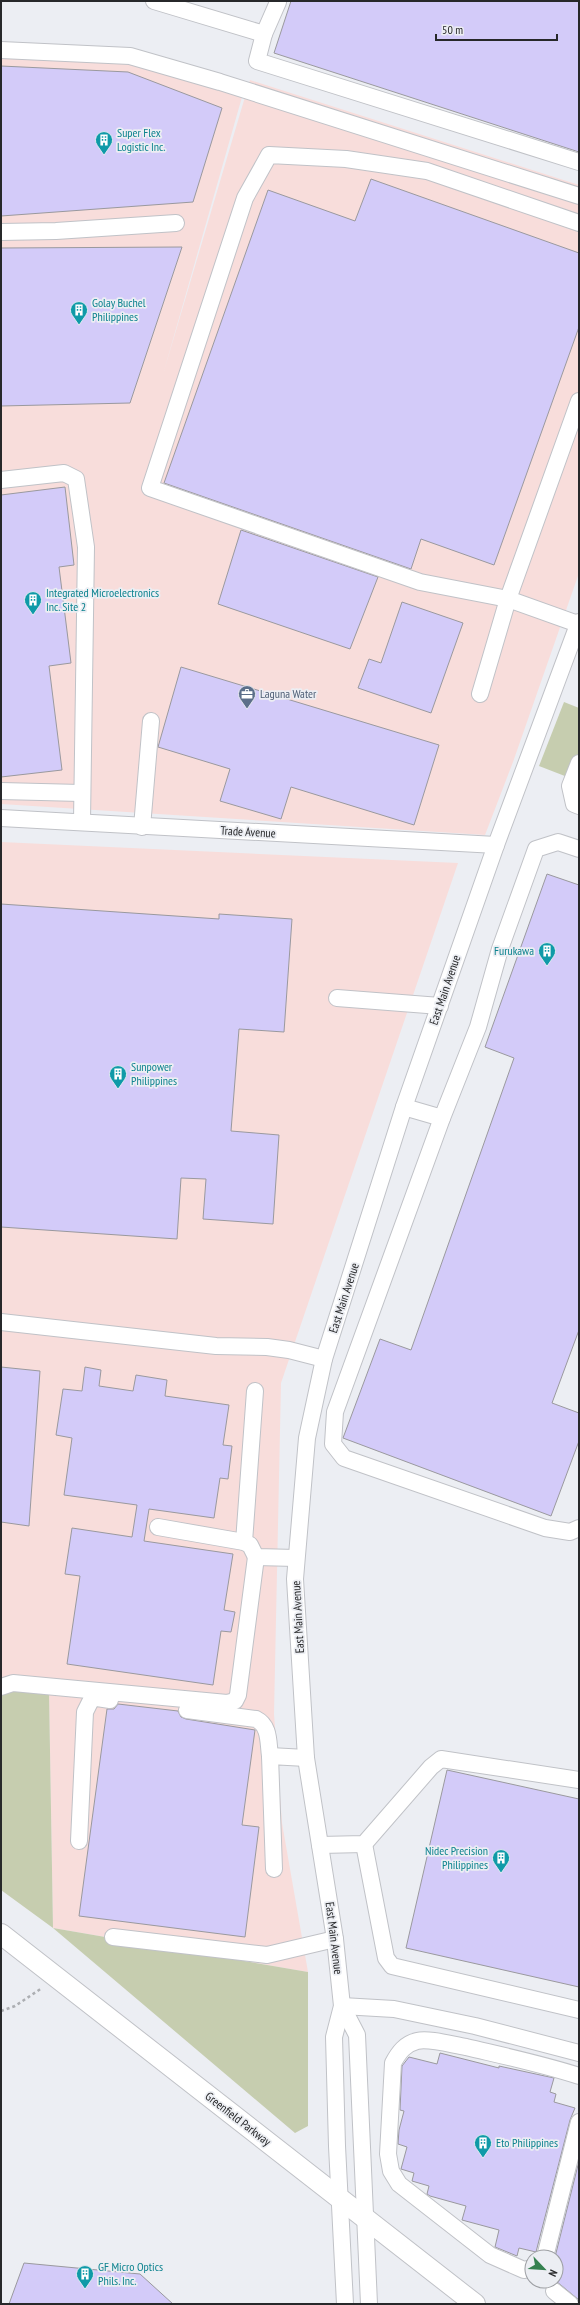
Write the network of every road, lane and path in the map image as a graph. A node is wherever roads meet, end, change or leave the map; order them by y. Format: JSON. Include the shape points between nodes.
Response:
{"nodes":[{"id":1,"x":154,"y":1,"type":"edge"},
{"id":2,"x":278,"y":2,"type":"dead end"},
{"id":3,"x":175,"y":3,"type":"edge"},
{"id":4,"x":264,"y":34,"type":"junction"},
{"id":5,"x":1,"y":50,"type":"edge"},
{"id":6,"x":579,"y":162,"type":"edge"},
{"id":7,"x":579,"y":196,"type":"edge"},
{"id":8,"x":176,"y":223,"type":"dead end"},
{"id":9,"x":579,"y":223,"type":"edge"},
{"id":10,"x":1,"y":232,"type":"edge"},
{"id":11,"x":579,"y":401,"type":"edge"},
{"id":12,"x":1,"y":480,"type":"edge"},
{"id":13,"x":508,"y":599,"type":"junction"},
{"id":14,"x":579,"y":623,"type":"edge"},
{"id":15,"x":480,"y":694,"type":"dead end"},
{"id":16,"x":151,"y":721,"type":"dead end"},
{"id":17,"x":579,"y":763,"type":"edge"},
{"id":18,"x":1,"y":791,"type":"edge"},
{"id":19,"x":81,"y":793,"type":"junction"},
{"id":20,"x":579,"y":806,"type":"edge"},
{"id":21,"x":1,"y":818,"type":"edge"},
{"id":22,"x":82,"y":821,"type":"junction"},
{"id":23,"x":142,"y":827,"type":"junction"},
{"id":24,"x":496,"y":845,"type":"junction"},
{"id":25,"x":579,"y":849,"type":"edge"},
{"id":26,"x":337,"y":998,"type":"dead end"},
{"id":27,"x":440,"y":1006,"type":"junction"},
{"id":28,"x":404,"y":1107,"type":"junction"},
{"id":29,"x":442,"y":1118,"type":"junction"},
{"id":30,"x":1,"y":1322,"type":"edge"},
{"id":31,"x":324,"y":1359,"type":"junction"},
{"id":32,"x":255,"y":1391,"type":"dead end"},
{"id":33,"x":158,"y":1527,"type":"dead end"},
{"id":34,"x":579,"y":1528,"type":"edge"},
{"id":35,"x":244,"y":1542,"type":"junction"},
{"id":36,"x":256,"y":1557,"type":"junction"},
{"id":37,"x":296,"y":1558,"type":"junction"},
{"id":38,"x":1,"y":1687,"type":"edge"},
{"id":39,"x":270,"y":1756,"type":"junction"},
{"id":40,"x":306,"y":1758,"type":"junction"},
{"id":41,"x":579,"y":1780,"type":"edge"},
{"id":42,"x":79,"y":1841,"type":"dead end"},
{"id":43,"x":364,"y":1844,"type":"junction"},
{"id":44,"x":320,"y":1845,"type":"junction"},
{"id":45,"x":274,"y":1870,"type":"dead end"},
{"id":46,"x":1,"y":1934,"type":"edge"},
{"id":47,"x":112,"y":1937,"type":"dead end"},
{"id":48,"x":335,"y":1939,"type":"junction"},
{"id":49,"x":59,"y":1978,"type":"junction"},
{"id":50,"x":342,"y":2006,"type":"junction"},
{"id":51,"x":1,"y":2010,"type":"edge"},
{"id":52,"x":579,"y":2010,"type":"edge"},
{"id":53,"x":579,"y":2053,"type":"edge"},
{"id":54,"x":579,"y":2076,"type":"edge"},
{"id":55,"x":579,"y":2122,"type":"edge"},
{"id":56,"x":339,"y":2198,"type":"junction"},
{"id":57,"x":365,"y":2219,"type":"junction"},
{"id":58,"x":548,"y":2249,"type":"edge"},
{"id":59,"x":524,"y":2270,"type":"edge"},
{"id":60,"x":554,"y":2291,"type":"dead end"},
{"id":61,"x":344,"y":2304,"type":"edge"},
{"id":62,"x":369,"y":2304,"type":"edge"},
{"id":63,"x":475,"y":2304,"type":"edge"},
{"id":64,"x":570,"y":2304,"type":"edge"}],
"edges":[{"from":1,"to":3,"type":"street"},
{"from":2,"to":4,"type":"street"},
{"from":3,"to":4,"type":"street"},
{"from":4,"to":6,"type":"street","via":[[257,61]]},
{"from":5,"to":7,"type":"street","via":[[130,56]]},
{"from":8,"to":10,"type":"street"},
{"from":9,"to":13,"type":"street","via":[[428,171],[346,159],[269,155],[245,198],[150,488],[420,582]]},
{"from":11,"to":13,"type":"street"},
{"from":12,"to":19,"type":"street","via":[[64,473],[76,479],[86,547]]},
{"from":13,"to":14,"type":"street"},
{"from":13,"to":15,"type":"street"},
{"from":14,"to":24,"type":"street","name":"East Main Avenue"},
{"from":16,"to":23,"type":"street"},
{"from":17,"to":20,"type":"street","via":[[570,786],[574,804]]},
{"from":18,"to":19,"type":"street"},
{"from":19,"to":22,"type":"street"},
{"from":21,"to":22,"type":"street","name":"Trade Avenue"},
{"from":22,"to":23,"type":"street","name":"Trade Avenue"},
{"from":23,"to":24,"type":"street","name":"Trade Avenue"},
{"from":24,"to":27,"type":"street","name":"East Main Avenue"},
{"from":25,"to":29,"type":"street","via":[[558,842],[536,849],[500,949],[478,1026]]},
{"from":26,"to":27,"type":"street"},
{"from":27,"to":28,"type":"street","name":"East Main Avenue"},
{"from":28,"to":29,"type":"street"},
{"from":28,"to":31,"type":"street","name":"East Main Avenue"},
{"from":29,"to":34,"type":"street","via":[[335,1412],[333,1444],[344,1458],[545,1528],[570,1532]]},
{"from":30,"to":31,"type":"street","via":[[216,1346],[267,1347]]},
{"from":31,"to":37,"type":"street","name":"East Main Avenue","via":[[308,1438]]},
{"from":32,"to":35,"type":"street"},
{"from":33,"to":35,"type":"street"},
{"from":35,"to":36,"type":"street","via":[[250,1545]]},
{"from":36,"to":37,"type":"street"},
{"from":36,"to":38,"type":"street","via":[[238,1695],[235,1700],[227,1703],[13,1683]]},
{"from":37,"to":40,"type":"street","name":"East Main Avenue"},
{"from":39,"to":40,"type":"street"},
{"from":39,"to":42,"type":"street","via":[[267,1729],[263,1722],[256,1719],[97,1698],[92,1700],[85,1712]]},
{"from":39,"to":45,"type":"street"},
{"from":40,"to":44,"type":"street","name":"East Main Avenue"},
{"from":41,"to":43,"type":"street","via":[[441,1759],[431,1767]]},
{"from":43,"to":44,"type":"street"},
{"from":43,"to":52,"type":"street","via":[[386,1958],[392,1966]]},
{"from":44,"to":48,"type":"street","name":"East Main Avenue"},
{"from":46,"to":49,"type":"main road","name":"Greenfield Parkway"},
{"from":47,"to":48,"type":"street","via":[[267,1956]]},
{"from":48,"to":50,"type":"street","name":"East Main Avenue"},
{"from":49,"to":51,"type":"path","via":[[15,2006]]},
{"from":49,"to":56,"type":"main road","name":"Greenfield Parkway"},
{"from":50,"to":53,"type":"street","via":[[394,2009],[475,2026]]},
{"from":50,"to":56,"type":"street","name":"East Main Avenue","via":[[334,2037]]},
{"from":50,"to":57,"type":"street","name":"East Main Avenue","via":[[357,2035]]},
{"from":54,"to":59,"type":"street","via":[[529,2061],[419,2040],[408,2044],[400,2051],[393,2063],[388,2154],[391,2171],[399,2184],[490,2255]]},
{"from":55,"to":58,"type":"street"},
{"from":56,"to":57,"type":"main road","name":"Greenfield Parkway"},
{"from":56,"to":61,"type":"street","name":"East Main Avenue"},
{"from":57,"to":62,"type":"street","name":"East Main Avenue"},
{"from":57,"to":63,"type":"main road","name":"Greenfield Parkway"},
{"from":60,"to":64,"type":"street"}]}
